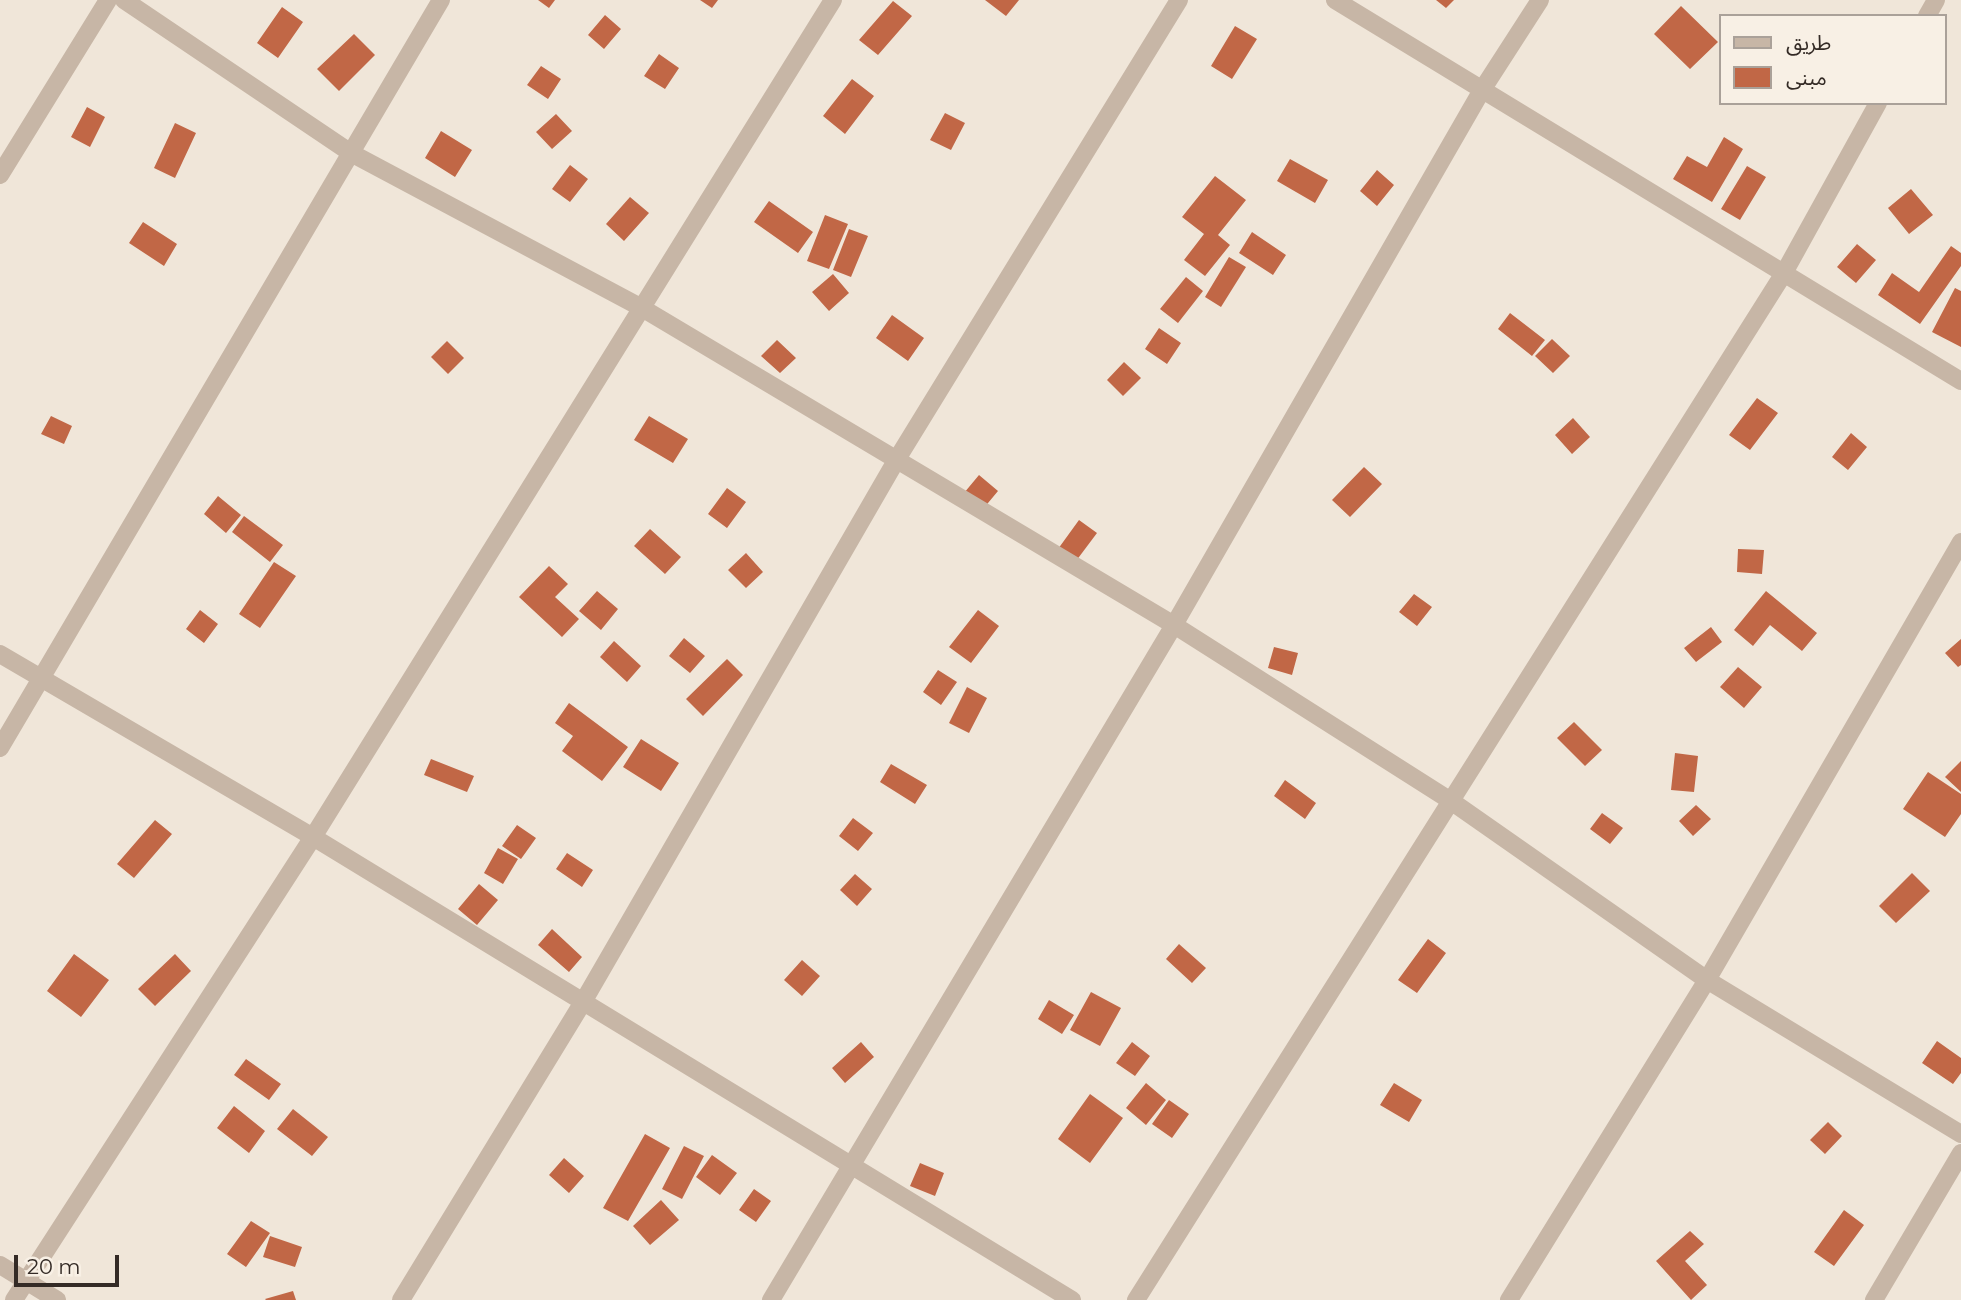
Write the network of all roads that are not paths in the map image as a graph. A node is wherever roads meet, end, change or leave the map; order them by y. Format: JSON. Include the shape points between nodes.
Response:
{"nodes":[{"id":1,"x":108,"y":0,"type":"edge"},
{"id":2,"x":124,"y":0,"type":"edge"},
{"id":3,"x":441,"y":0,"type":"edge"},
{"id":4,"x":833,"y":0,"type":"edge"},
{"id":5,"x":1179,"y":0,"type":"edge"},
{"id":6,"x":1335,"y":0,"type":"edge"},
{"id":7,"x":1540,"y":0,"type":"edge"},
{"id":8,"x":1482,"y":90,"type":"junction"},
{"id":9,"x":1877,"y":105,"type":"edge"},
{"id":10,"x":351,"y":153,"type":"junction"},
{"id":11,"x":0,"y":175,"type":"edge"},
{"id":12,"x":1784,"y":273,"type":"junction"},
{"id":13,"x":642,"y":308,"type":"junction"},
{"id":14,"x":1961,"y":381,"type":"edge"},
{"id":15,"x":897,"y":459,"type":"junction"},
{"id":16,"x":1961,"y":542,"type":"edge"},
{"id":17,"x":1174,"y":625,"type":"junction"},
{"id":18,"x":0,"y":654,"type":"edge"},
{"id":19,"x":41,"y":680,"type":"junction"},
{"id":20,"x":0,"y":748,"type":"edge"},
{"id":21,"x":1451,"y":801,"type":"junction"},
{"id":22,"x":313,"y":837,"type":"junction"},
{"id":23,"x":1707,"y":980,"type":"junction"},
{"id":24,"x":583,"y":1002,"type":"junction"},
{"id":25,"x":1961,"y":1134,"type":"edge"},
{"id":26,"x":1961,"y":1153,"type":"edge"},
{"id":27,"x":851,"y":1166,"type":"junction"},
{"id":28,"x":0,"y":1265,"type":"edge"},
{"id":29,"x":26,"y":1280,"type":"junction"},
{"id":30,"x":14,"y":1300,"type":"edge"},
{"id":31,"x":57,"y":1300,"type":"edge"},
{"id":32,"x":401,"y":1300,"type":"edge"},
{"id":33,"x":771,"y":1300,"type":"edge"},
{"id":34,"x":1072,"y":1300,"type":"edge"},
{"id":35,"x":1136,"y":1300,"type":"edge"},
{"id":36,"x":1509,"y":1300,"type":"edge"},
{"id":37,"x":1874,"y":1300,"type":"edge"}],
"edges":[{"from":1,"to":11,"type":"street"},
{"from":2,"to":10,"type":"street"},
{"from":3,"to":10,"type":"street"},
{"from":4,"to":13,"type":"street"},
{"from":5,"to":15,"type":"street"},
{"from":6,"to":8,"type":"street"},
{"from":7,"to":8,"type":"street"},
{"from":8,"to":12,"type":"street"},
{"from":8,"to":17,"type":"street"},
{"from":9,"to":12,"type":"street"},
{"from":10,"to":13,"type":"street"},
{"from":10,"to":19,"type":"street"},
{"from":12,"to":14,"type":"street"},
{"from":12,"to":21,"type":"street"},
{"from":13,"to":15,"type":"street"},
{"from":13,"to":22,"type":"street"},
{"from":15,"to":17,"type":"street"},
{"from":15,"to":24,"type":"street"},
{"from":16,"to":23,"type":"street"},
{"from":17,"to":21,"type":"street"},
{"from":17,"to":27,"type":"street"},
{"from":18,"to":19,"type":"street"},
{"from":19,"to":20,"type":"street"},
{"from":19,"to":22,"type":"street"},
{"from":21,"to":23,"type":"street"},
{"from":21,"to":35,"type":"street"},
{"from":22,"to":24,"type":"street"},
{"from":22,"to":29,"type":"street"},
{"from":23,"to":25,"type":"street"},
{"from":23,"to":36,"type":"street"},
{"from":24,"to":27,"type":"street"},
{"from":24,"to":32,"type":"street"},
{"from":26,"to":37,"type":"street"},
{"from":27,"to":33,"type":"street"},
{"from":27,"to":34,"type":"street"},
{"from":28,"to":29,"type":"street"},
{"from":29,"to":30,"type":"street"},
{"from":29,"to":31,"type":"street"}]}
